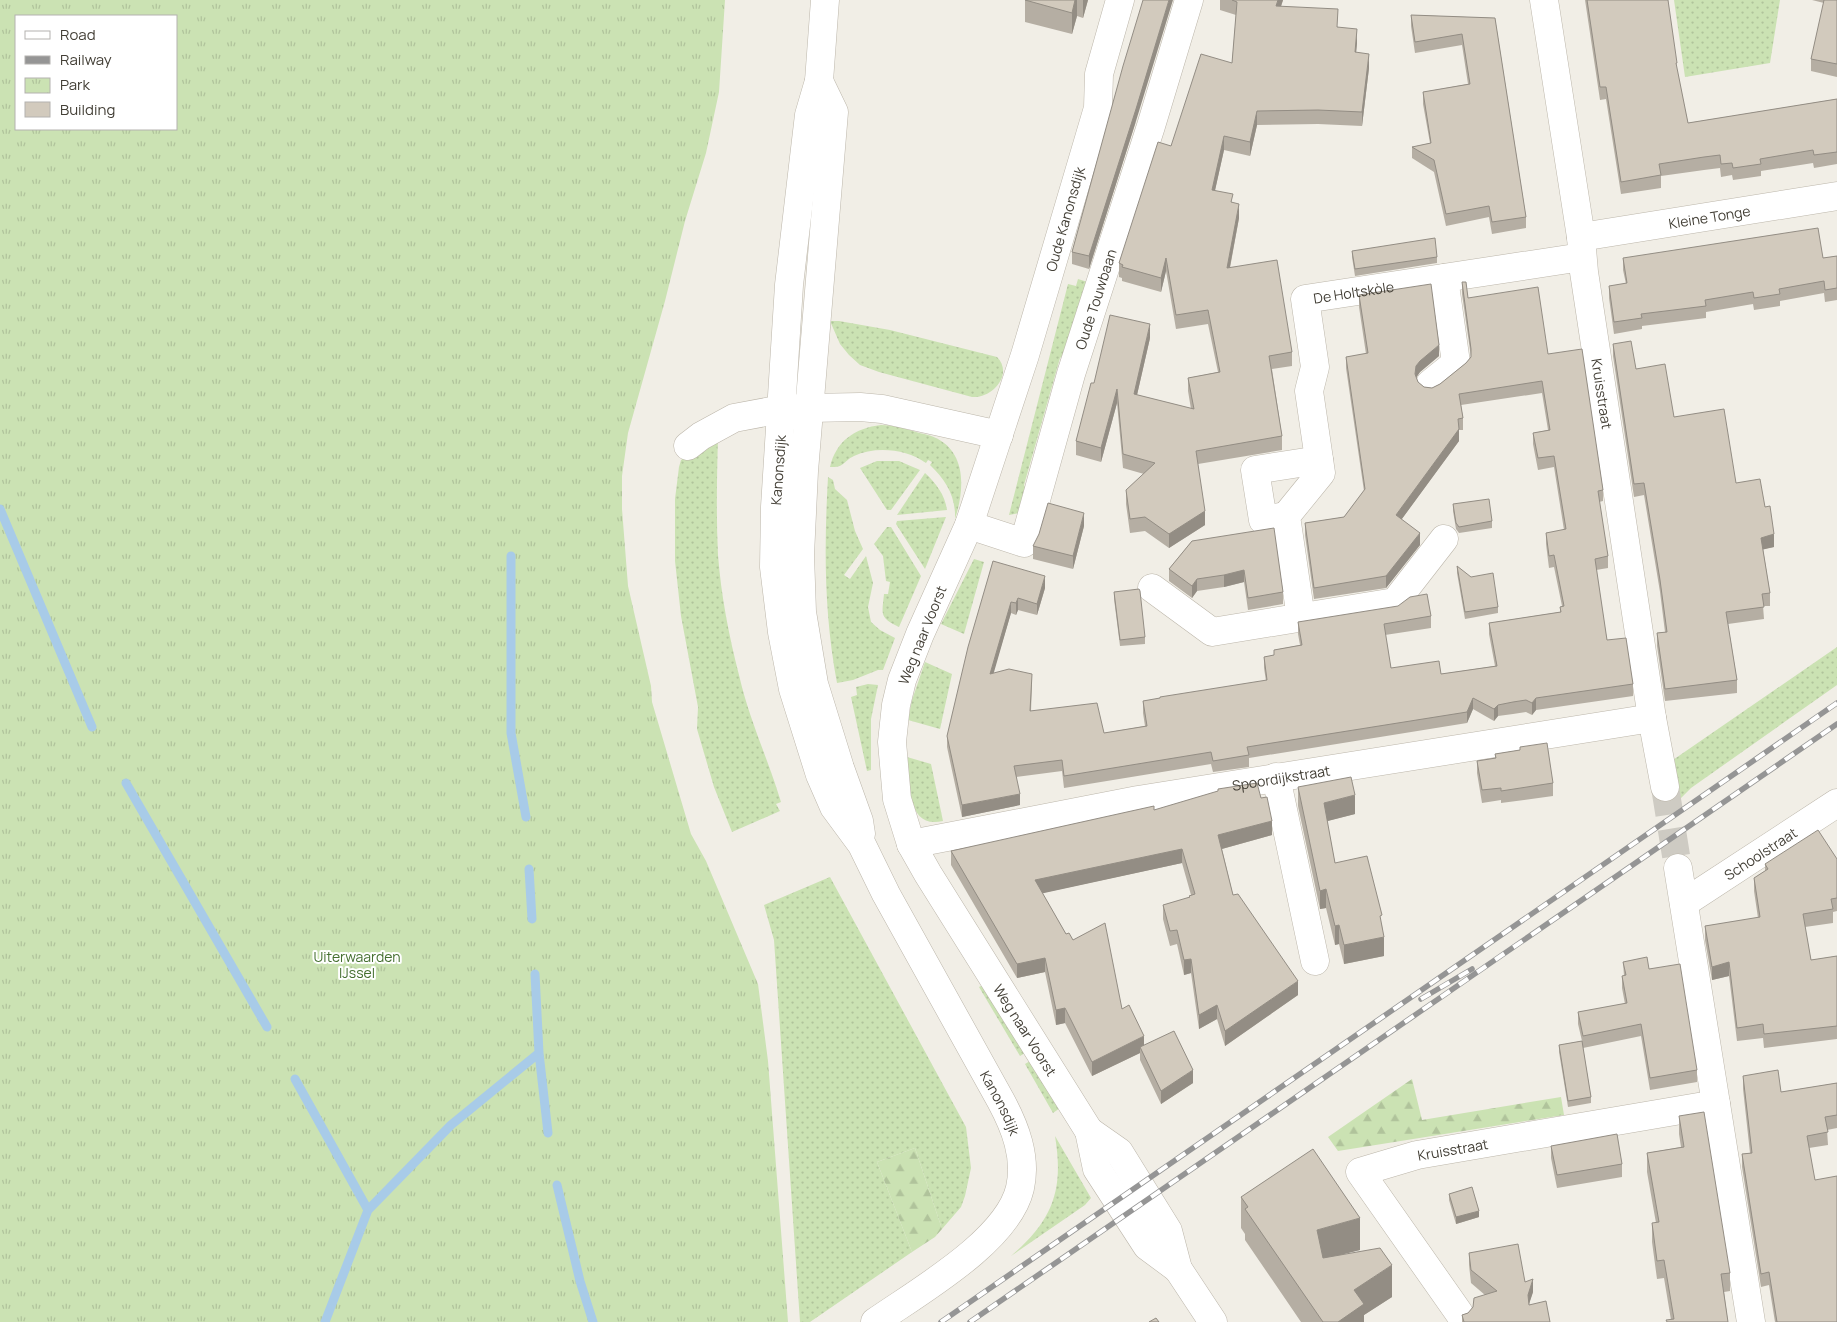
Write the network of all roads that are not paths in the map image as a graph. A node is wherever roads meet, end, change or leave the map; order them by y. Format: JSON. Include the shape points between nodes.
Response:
{"nodes":[{"id":1,"x":825,"y":0,"type":"edge"},
{"id":2,"x":1120,"y":0,"type":"edge"},
{"id":3,"x":1188,"y":0,"type":"edge"},
{"id":4,"x":1544,"y":0,"type":"edge"},
{"id":5,"x":819,"y":81,"type":"junction"},
{"id":6,"x":1837,"y":196,"type":"edge"},
{"id":7,"x":1582,"y":247,"type":"junction"},
{"id":8,"x":1444,"y":278,"type":"junction"},
{"id":9,"x":1430,"y":384,"type":"dead end"},
{"id":10,"x":809,"y":408,"type":"junction"},
{"id":11,"x":782,"y":409,"type":"junction"},
{"id":12,"x":999,"y":434,"type":"junction"},
{"id":13,"x":688,"y":446,"type":"dead end"},
{"id":14,"x":1319,"y":460,"type":"junction"},
{"id":15,"x":1286,"y":521,"type":"junction"},
{"id":16,"x":969,"y":525,"type":"junction"},
{"id":17,"x":1444,"y":539,"type":"dead end"},
{"id":18,"x":1152,"y":588,"type":"dead end"},
{"id":19,"x":1301,"y":618,"type":"junction"},
{"id":20,"x":1652,"y":718,"type":"junction"},
{"id":21,"x":1276,"y":777,"type":"junction"},
{"id":22,"x":1665,"y":787,"type":"tunnel mouth"},
{"id":23,"x":1837,"y":803,"type":"edge"},
{"id":24,"x":911,"y":844,"type":"junction"},
{"id":25,"x":862,"y":845,"type":"junction"},
{"id":26,"x":1678,"y":868,"type":"tunnel mouth"},
{"id":27,"x":1684,"y":903,"type":"junction"},
{"id":28,"x":1315,"y":961,"type":"dead end"},
{"id":29,"x":1716,"y":1104,"type":"junction"},
{"id":30,"x":1459,"y":1313,"type":"dead end"},
{"id":31,"x":875,"y":1322,"type":"edge"},
{"id":32,"x":1213,"y":1322,"type":"edge"},
{"id":33,"x":1751,"y":1322,"type":"edge"}],
"edges":[{"from":1,"to":5,"type":"street","name":"Kanonsdijk"},
{"from":2,"to":12,"type":"street","name":"Oude Kanonsdijk","via":[[1099,74],[1098,108]]},
{"from":3,"to":16,"type":"street","name":"Oude Touwbaan","via":[[1071,374],[1024,543]]},
{"from":4,"to":7,"type":"street","name":"Kruisstraat"},
{"from":5,"to":10,"type":"street","name":"Kanonsdijk","via":[[834,112]]},
{"from":5,"to":11,"type":"street","name":"Kanonsdijk","via":[[809,115],[790,275]]},
{"from":6,"to":7,"type":"street","name":"Kleine Tonge"},
{"from":7,"to":8,"type":"street","name":"De Holtskòle"},
{"from":7,"to":20,"type":"street","name":"Kruisstraat"},
{"from":8,"to":9,"type":"street","via":[[1456,362]]},
{"from":8,"to":14,"type":"street","name":"De Holtskòle","via":[[1306,299],[1315,368],[1309,391]]},
{"from":10,"to":11,"type":"street"},
{"from":10,"to":12,"type":"street","via":[[882,409]]},
{"from":10,"to":25,"type":"street","name":"Kanonsdijk","via":[[800,555],[802,612],[814,684],[859,821]]},
{"from":11,"to":13,"type":"street","via":[[734,418]]},
{"from":11,"to":25,"type":"street","name":"Kanonsdijk","via":[[774,567],[782,632],[793,689],[820,775],[834,807]]},
{"from":12,"to":16,"type":"street","name":"Weg naar Voorst"},
{"from":14,"to":15,"type":"street","name":"De Holtskòle","via":[[1321,473]]},
{"from":14,"to":15,"type":"street","via":[[1255,470],[1263,520]]},
{"from":15,"to":19,"type":"street"},
{"from":16,"to":24,"type":"street","name":"Weg naar Voorst","via":[[920,634],[896,705],[892,742],[896,788]]},
{"from":17,"to":19,"type":"street","via":[[1395,602]]},
{"from":18,"to":19,"type":"street","via":[[1212,632]]},
{"from":20,"to":21,"type":"street","name":"Spoordijkstraat"},
{"from":20,"to":22,"type":"street","name":"Kruisstraat"},
{"from":21,"to":24,"type":"street","name":"Spoordijkstraat"},
{"from":21,"to":28,"type":"street"},
{"from":23,"to":27,"type":"street","name":"Schoolstraat"},
{"from":24,"to":32,"type":"street","name":"Weg naar Voorst","via":[[1089,1131],[1097,1169],[1148,1246],[1178,1269]]},
{"from":25,"to":31,"type":"street","name":"Kanonsdijk","via":[[1013,1124],[1022,1165],[1015,1202],[988,1238],[956,1266]]},
{"from":26,"to":27,"type":"street"},
{"from":27,"to":29,"type":"street"},
{"from":29,"to":30,"type":"street","name":"Kruisstraat","via":[[1417,1155],[1360,1172]]},
{"from":29,"to":33,"type":"street"}]}
